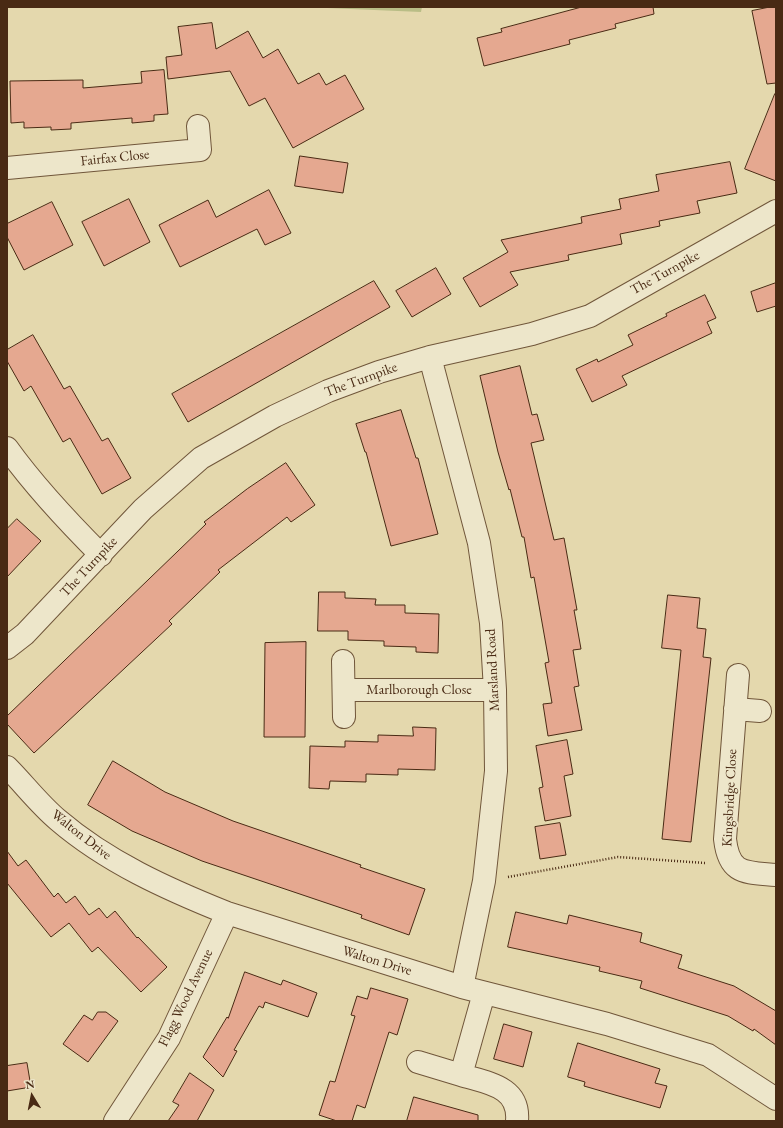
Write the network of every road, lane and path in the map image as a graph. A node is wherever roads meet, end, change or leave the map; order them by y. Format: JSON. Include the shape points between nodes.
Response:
{"nodes":[{"id":1,"x":198,"y":126,"type":"dead end"},
{"id":2,"x":7,"y":168,"type":"edge"},
{"id":3,"x":776,"y":211,"type":"edge"},
{"id":4,"x":430,"y":357,"type":"junction"},
{"id":5,"x":7,"y":448,"type":"edge"},
{"id":6,"x":101,"y":555,"type":"junction"},
{"id":7,"x":7,"y":648,"type":"edge"},
{"id":8,"x":343,"y":661,"type":"dead end"},
{"id":9,"x":738,"y":675,"type":"dead end"},
{"id":10,"x":344,"y":690,"type":"junction"},
{"id":11,"x":495,"y":690,"type":"junction"},
{"id":12,"x":735,"y":709,"type":"junction"},
{"id":13,"x":760,"y":711,"type":"dead end"},
{"id":14,"x":344,"y":717,"type":"dead end"},
{"id":15,"x":7,"y":767,"type":"edge"},
{"id":16,"x":733,"y":865,"type":"junction"},
{"id":17,"x":776,"y":875,"type":"edge"},
{"id":18,"x":484,"y":881,"type":"junction"},
{"id":19,"x":227,"y":913,"type":"junction"},
{"id":20,"x":462,"y":987,"type":"junction"},
{"id":21,"x":484,"y":993,"type":"junction"},
{"id":22,"x":418,"y":1062,"type":"dead end"},
{"id":23,"x":461,"y":1075,"type":"junction"},
{"id":24,"x":776,"y":1099,"type":"edge"},
{"id":25,"x":115,"y":1121,"type":"edge"},
{"id":26,"x":517,"y":1121,"type":"edge"}],
"edges":[{"from":1,"to":2,"type":"street","name":"Fairfax Close","via":[[200,150]]},
{"from":3,"to":4,"type":"street","name":"The Turnpike","via":[[590,316],[532,334]]},
{"from":4,"to":6,"type":"street","name":"The Turnpike","via":[[328,390],[275,416],[201,458],[143,509]]},
{"from":4,"to":11,"type":"street","name":"Marsland Road","via":[[479,543],[491,623]]},
{"from":5,"to":6,"type":"street","via":[[62,516]]},
{"from":6,"to":7,"type":"street","name":"The Turnpike","via":[[25,634]]},
{"from":8,"to":10,"type":"street"},
{"from":9,"to":12,"type":"street","name":"Kingsbridge Close"},
{"from":10,"to":11,"type":"street","name":"Marlborough Close"},
{"from":10,"to":14,"type":"street"},
{"from":11,"to":18,"type":"street","name":"Marsland Road","via":[[496,771]]},
{"from":12,"to":13,"type":"street"},
{"from":12,"to":16,"type":"street","name":"Kingsbridge Close","via":[[725,839],[727,853]]},
{"from":15,"to":19,"type":"street","name":"Walton Drive","via":[[57,819],[113,860],[191,899]]},
{"from":16,"to":17,"type":"street","name":"Kingsbridge Close","via":[[744,872]]},
{"from":16,"to":18,"type":"path","via":[[618,857]]},
{"from":18,"to":20,"type":"street","name":"Marsland Road"},
{"from":19,"to":20,"type":"street","name":"Walton Drive"},
{"from":19,"to":25,"type":"street","name":"Flagg Wood Avenue","via":[[169,1038]]},
{"from":20,"to":21,"type":"street","name":"Walton Drive"},
{"from":21,"to":23,"type":"street"},
{"from":21,"to":24,"type":"street","name":"Walton Drive","via":[[607,1024],[708,1055]]},
{"from":22,"to":23,"type":"street"},
{"from":23,"to":26,"type":"street","via":[[500,1088],[509,1094],[518,1111]]}]}
